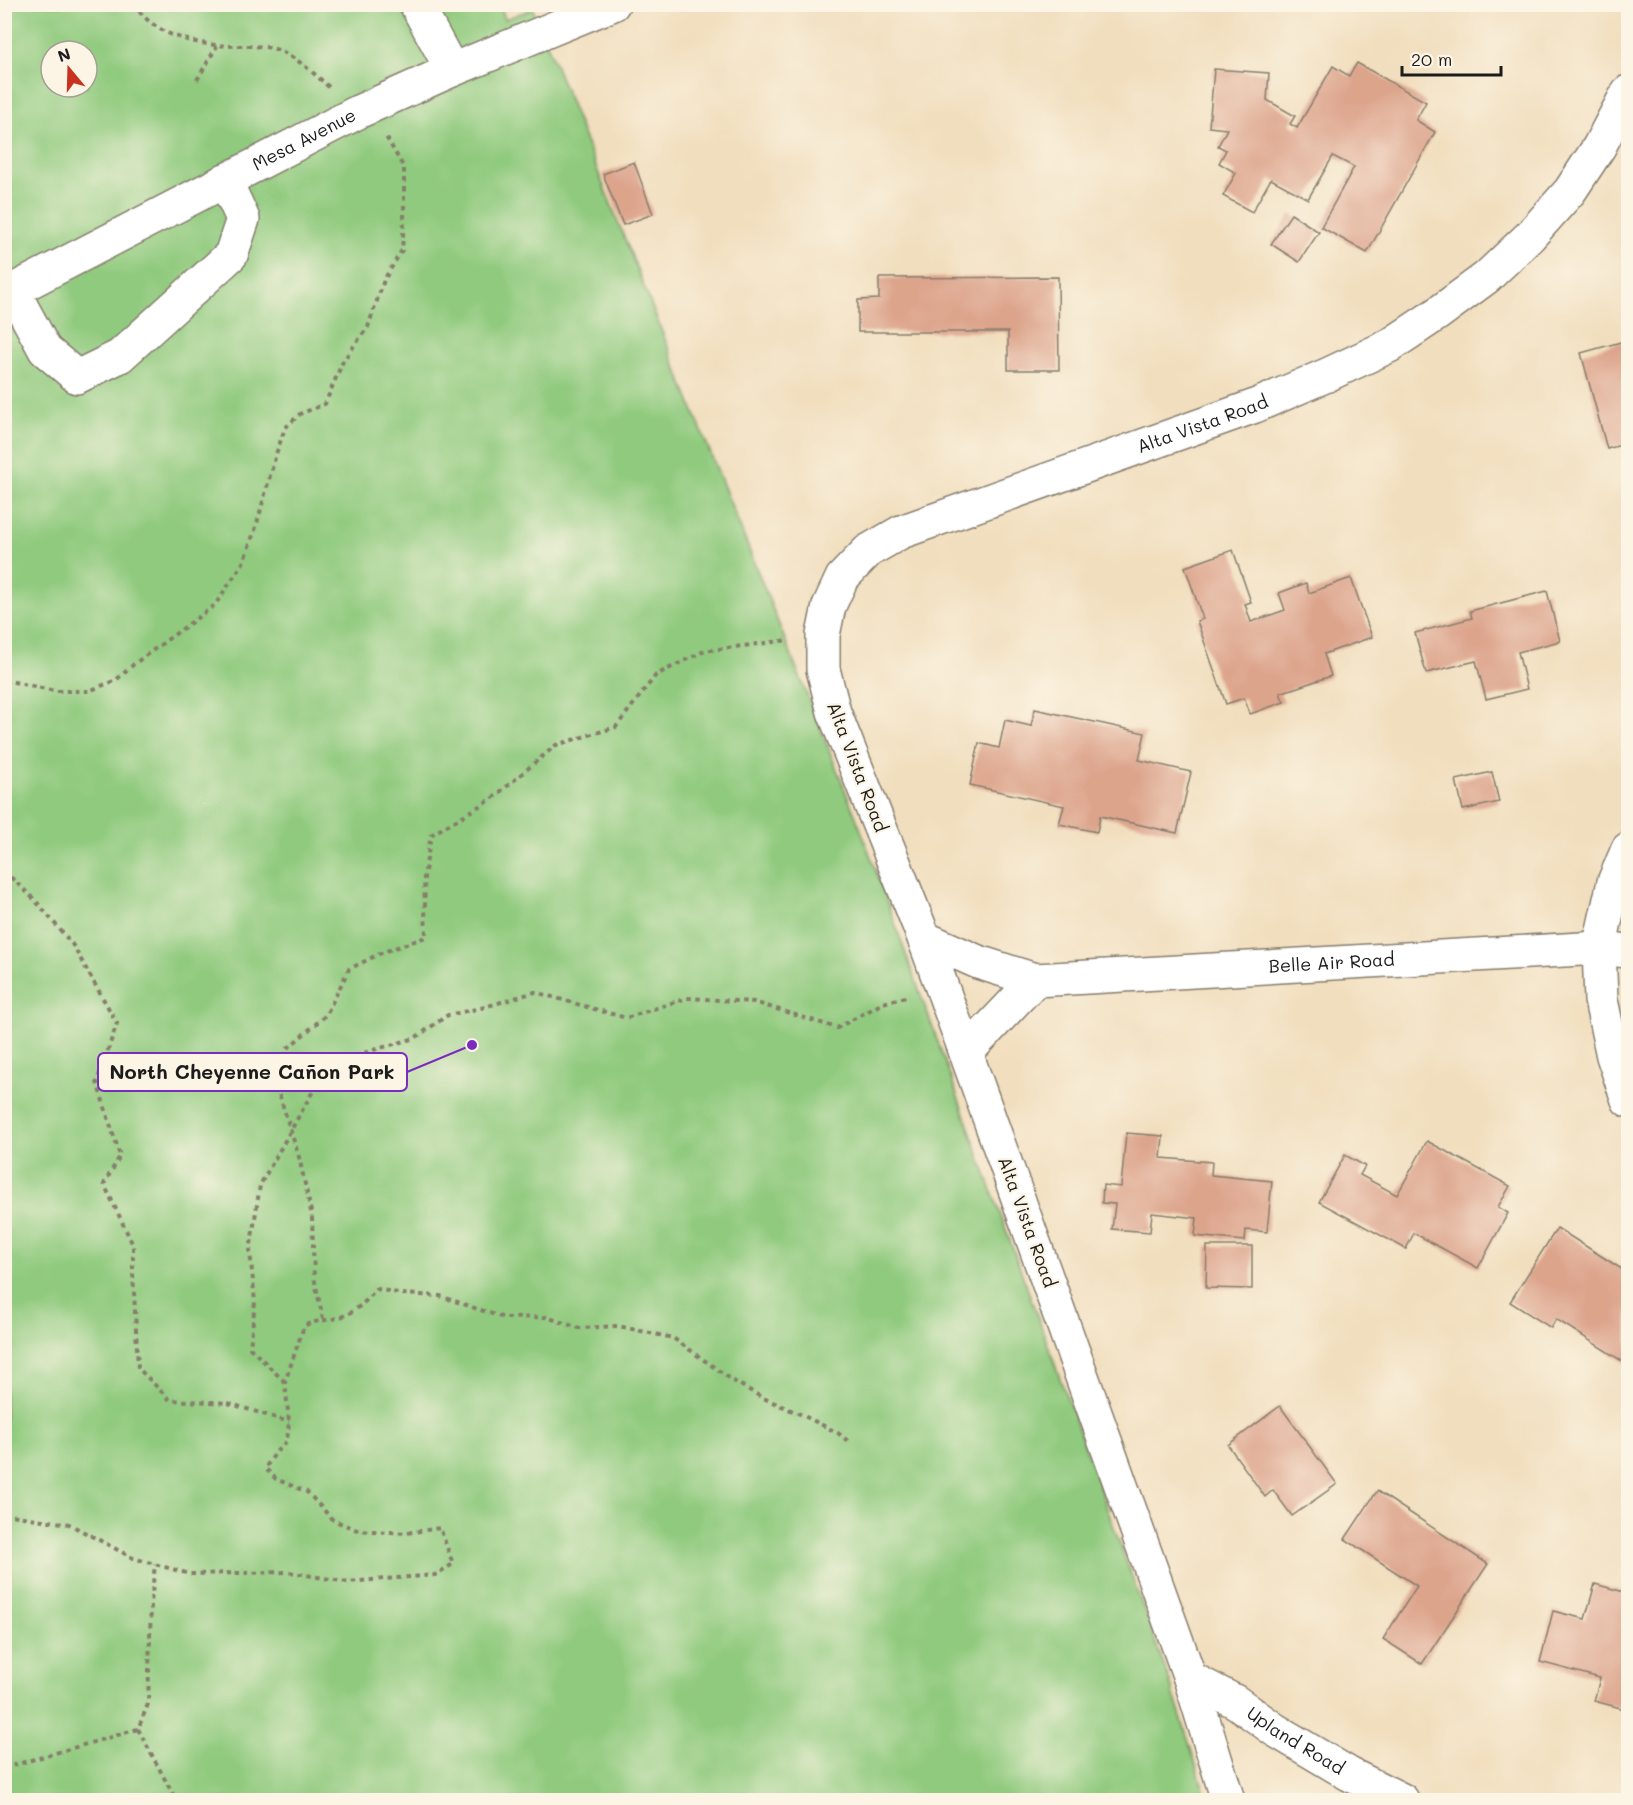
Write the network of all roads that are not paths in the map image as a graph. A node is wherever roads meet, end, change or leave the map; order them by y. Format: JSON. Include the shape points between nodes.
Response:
{"nodes":[{"id":1,"x":416,"y":4,"type":"edge"},
{"id":2,"x":613,"y":4,"type":"edge"},
{"id":3,"x":452,"y":70,"type":"junction"},
{"id":4,"x":1629,"y":92,"type":"edge"},
{"id":5,"x":225,"y":180,"type":"junction"},
{"id":6,"x":9,"y":293,"type":"edge"},
{"id":7,"x":1629,"y":849,"type":"edge"},
{"id":8,"x":924,"y":938,"type":"junction"},
{"id":9,"x":1614,"y":950,"type":"edge"},
{"id":10,"x":1035,"y":980,"type":"junction"},
{"id":11,"x":966,"y":1053,"type":"junction"},
{"id":12,"x":1629,"y":1100,"type":"edge"},
{"id":13,"x":1190,"y":1678,"type":"junction"},
{"id":14,"x":1228,"y":1800,"type":"edge"},
{"id":15,"x":1402,"y":1800,"type":"edge"}],
"edges":[{"from":1,"to":3,"type":"street"},
{"from":2,"to":3,"type":"street","name":"Mesa Avenue"},
{"from":3,"to":5,"type":"street","name":"Mesa Avenue","via":[[358,112]]},
{"from":4,"to":8,"type":"street","name":"Alta Vista Road","via":[[1569,191],[1529,237],[1487,277],[1389,346],[1255,406],[901,532],[868,551],[842,578],[829,606],[823,635],[823,669],[834,712]]},
{"from":5,"to":6,"type":"street","name":"Mesa Avenue"},
{"from":5,"to":6,"type":"street","via":[[243,219],[231,255],[120,356],[77,377],[45,350]]},
{"from":7,"to":9,"type":"street","via":[[1614,882]]},
{"from":8,"to":10,"type":"street","name":"Belle Air Road","via":[[978,962]]},
{"from":8,"to":11,"type":"street","name":"Alta Vista Road"},
{"from":9,"to":10,"type":"street","name":"Belle Air Road"},
{"from":9,"to":12,"type":"street","via":[[1601,1000],[1612,1056]]},
{"from":10,"to":11,"type":"street"},
{"from":11,"to":13,"type":"street","name":"Alta Vista Road"},
{"from":13,"to":14,"type":"street","name":"Alta Vista Road"},
{"from":13,"to":15,"type":"street","name":"Upland Road","via":[[1236,1702],[1349,1774]]}]}
